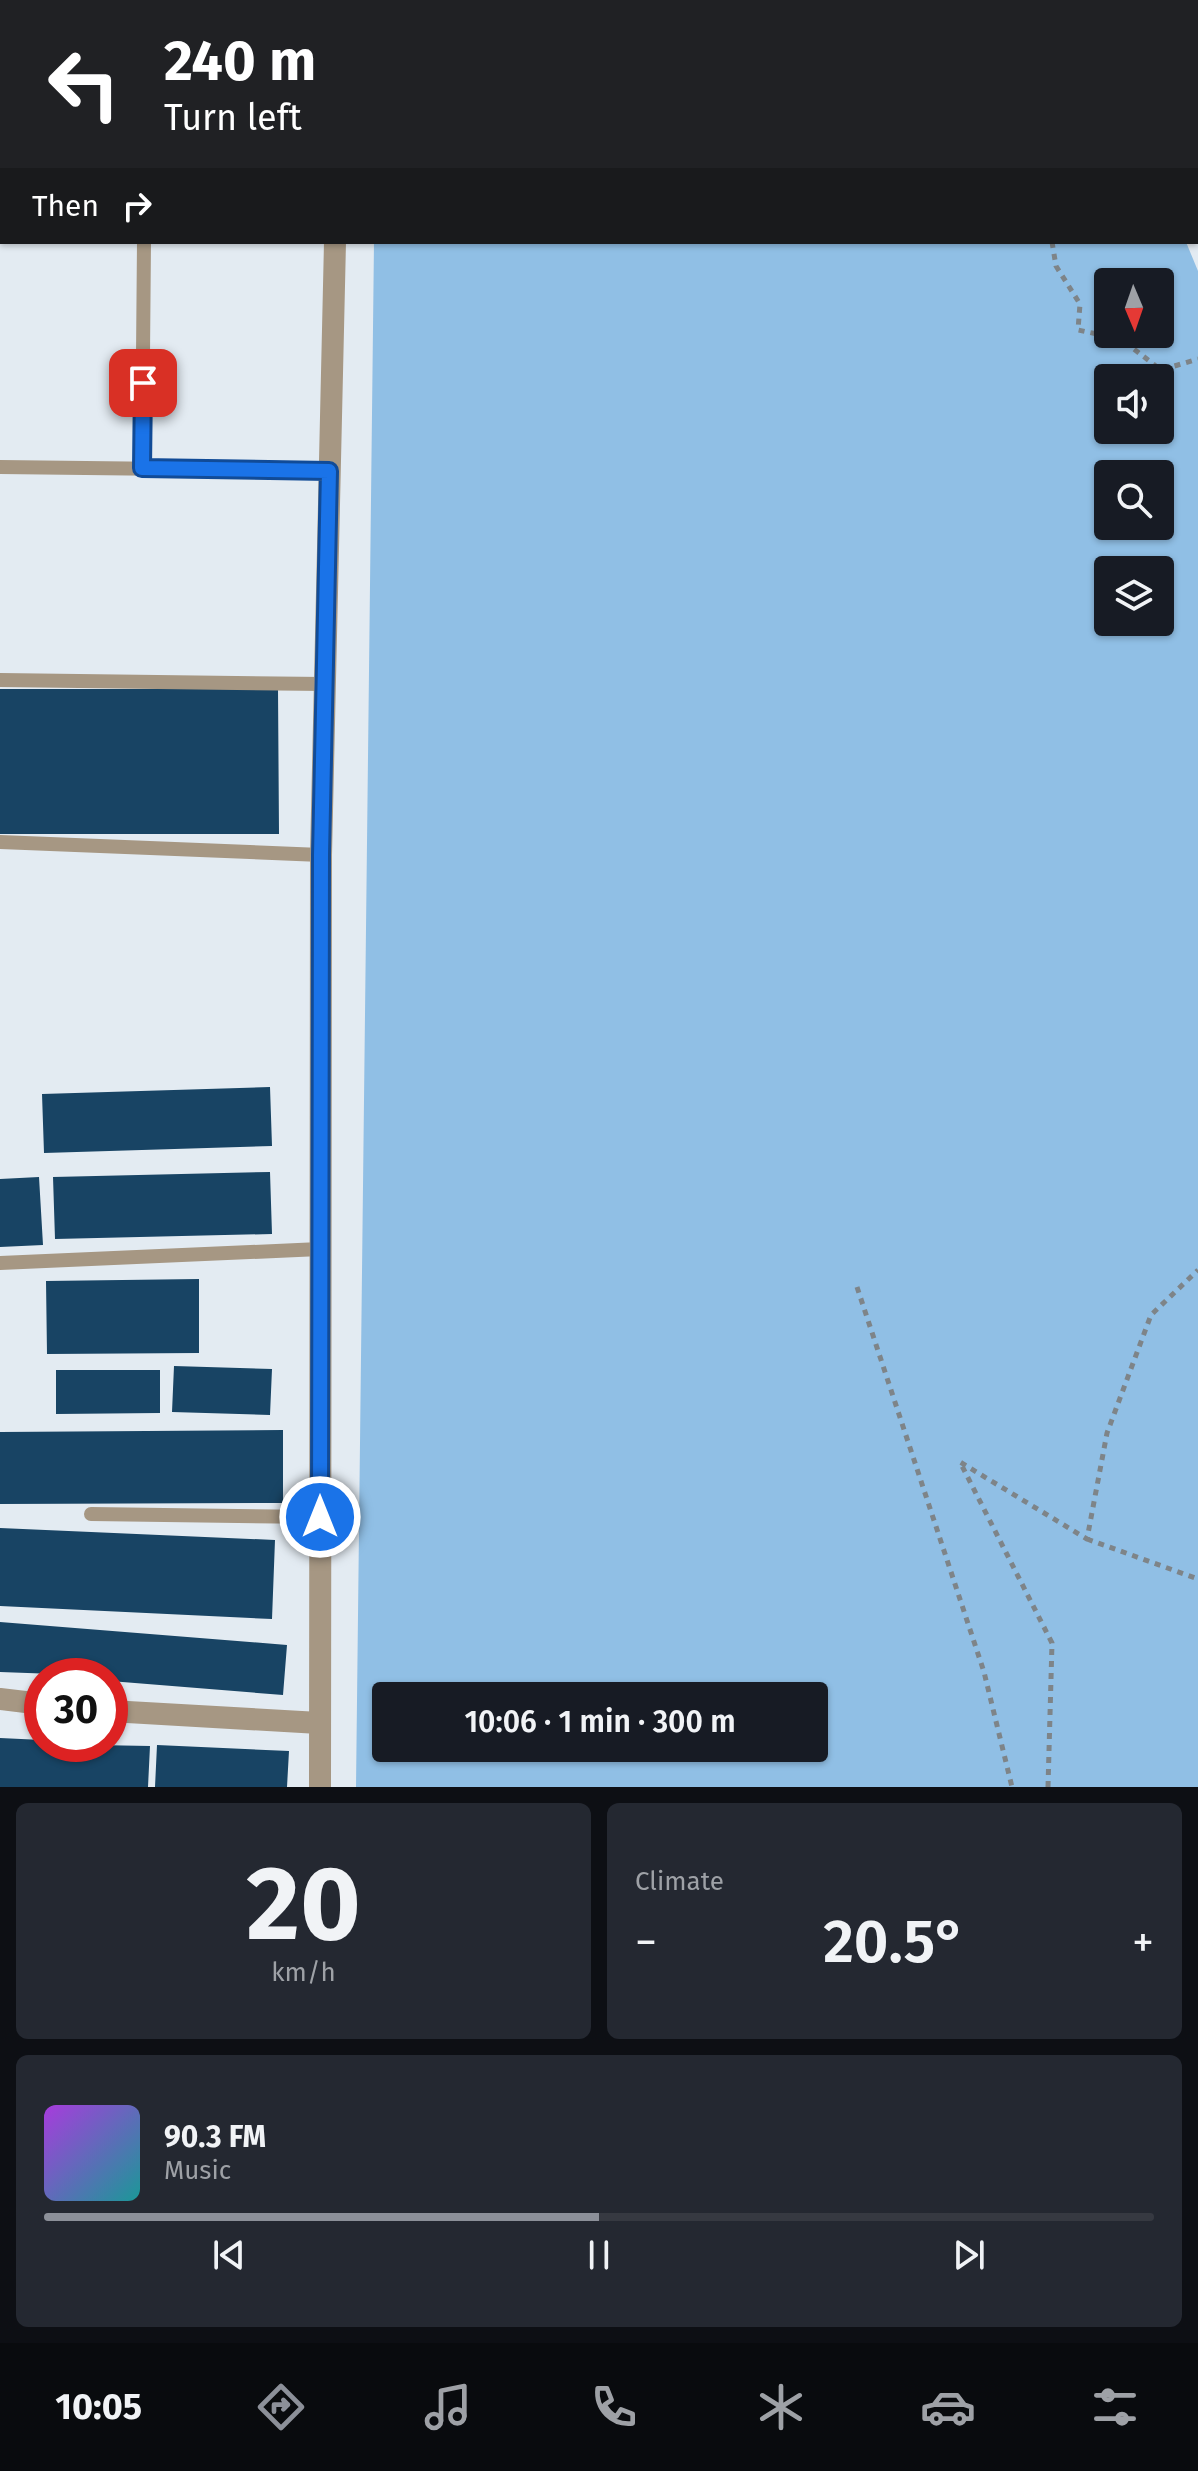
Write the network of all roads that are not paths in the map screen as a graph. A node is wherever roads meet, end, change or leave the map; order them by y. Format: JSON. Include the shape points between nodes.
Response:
{"nodes":[{"id":1,"x":144,"y":244,"type":"edge"},
{"id":2,"x":335,"y":244,"type":"edge"},
{"id":3,"x":0,"y":467,"type":"edge"},
{"id":4,"x":142,"y":468,"type":"junction"},
{"id":5,"x":329,"y":471,"type":"junction"},
{"id":6,"x":0,"y":680,"type":"edge"},
{"id":7,"x":324,"y":684,"type":"junction"},
{"id":8,"x":0,"y":842,"type":"edge"},
{"id":9,"x":321,"y":855,"type":"junction"},
{"id":10,"x":320,"y":1249,"type":"junction"},
{"id":11,"x":0,"y":1263,"type":"edge"},
{"id":12,"x":91,"y":1514,"type":"dead end"},
{"id":13,"x":320,"y":1517,"type":"junction"},
{"id":14,"x":0,"y":1699,"type":"edge"},
{"id":15,"x":24,"y":1702,"type":"edge"},
{"id":16,"x":128,"y":1712,"type":"edge"},
{"id":17,"x":319,"y":1723,"type":"junction"},
{"id":18,"x":320,"y":1787,"type":"edge"}],
"edges":[{"from":1,"to":4,"type":"lane"},
{"from":2,"to":5,"type":"street"},
{"from":3,"to":4,"type":"lane"},
{"from":4,"to":5,"type":"lane"},
{"from":5,"to":7,"type":"street"},
{"from":6,"to":7,"type":"lane"},
{"from":7,"to":9,"type":"street"},
{"from":8,"to":9,"type":"lane"},
{"from":9,"to":10,"type":"street"},
{"from":10,"to":11,"type":"lane"},
{"from":10,"to":13,"type":"street"},
{"from":12,"to":13,"type":"lane"},
{"from":13,"to":17,"type":"street"},
{"from":14,"to":15,"type":"street"},
{"from":16,"to":17,"type":"street"},
{"from":17,"to":18,"type":"street"}]}
